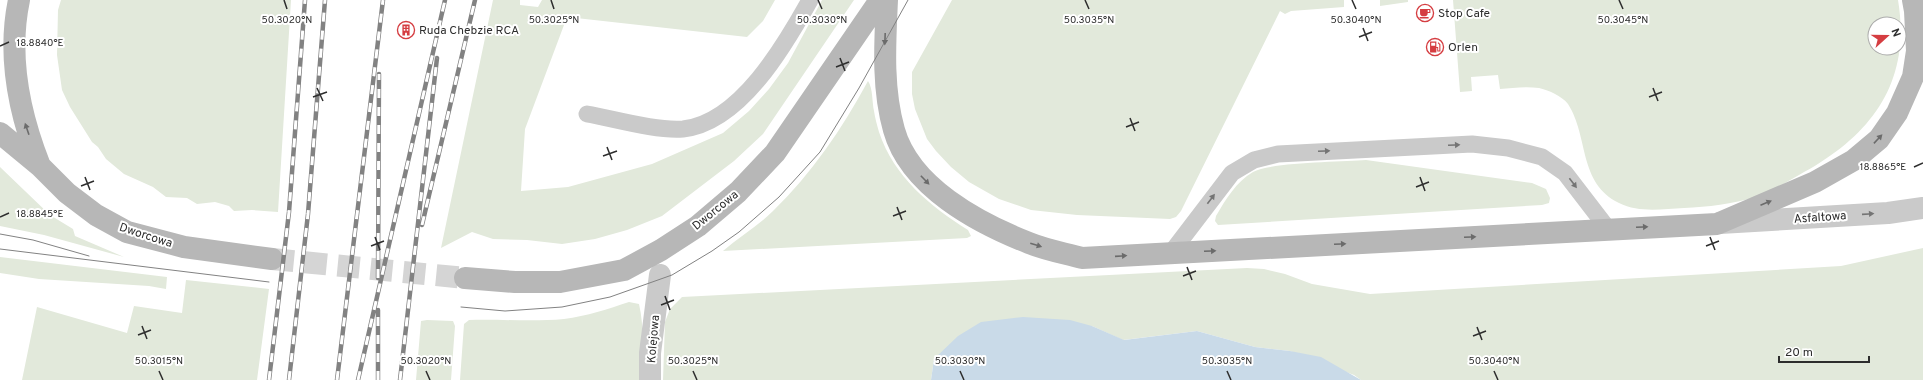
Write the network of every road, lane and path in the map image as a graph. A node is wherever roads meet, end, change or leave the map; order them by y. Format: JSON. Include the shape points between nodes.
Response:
{"nodes":[{"id":1,"x":19,"y":0,"type":"edge"},
{"id":2,"x":810,"y":0,"type":"edge"},
{"id":3,"x":880,"y":0,"type":"edge"},
{"id":4,"x":887,"y":0,"type":"edge"},
{"id":5,"x":1913,"y":0,"type":"edge"},
{"id":6,"x":587,"y":114,"type":"dead end"},
{"id":7,"x":0,"y":133,"type":"edge"},
{"id":8,"x":40,"y":166,"type":"junction"},
{"id":9,"x":1923,"y":208,"type":"edge"},
{"id":10,"x":1717,"y":224,"type":"junction"},
{"id":11,"x":1608,"y":229,"type":"junction"},
{"id":12,"x":1171,"y":253,"type":"junction"},
{"id":13,"x":272,"y":259,"type":"tunnel mouth"},
{"id":14,"x":660,"y":275,"type":"dead end"},
{"id":15,"x":465,"y":278,"type":"tunnel mouth"},
{"id":16,"x":650,"y":380,"type":"edge"}],
"edges":[{"from":8,"to":1,"type":"main road","name":"Dworcowa","one_way":true,"via":[[24,120],[15,70],[14,29]]},
{"from":2,"to":6,"type":"lane","via":[[765,72],[728,110],[705,123],[665,129]]},
{"from":3,"to":15,"type":"main road","name":"Dworcowa","via":[[775,153],[738,192],[698,226],[624,270],[560,282]]},
{"from":4,"to":12,"type":"main road","one_way":true,"via":[[886,87],[894,131],[911,166],[934,189],[987,225],[1030,243],[1082,258]]},
{"from":10,"to":5,"type":"main road","one_way":true,"via":[[1815,182],[1854,160],[1879,139],[1897,113],[1913,77],[1917,51]]},
{"from":7,"to":8,"type":"main road","name":"Dworcowa"},
{"from":8,"to":13,"type":"main road","name":"Dworcowa","via":[[67,193],[96,215],[127,232],[184,247]]},
{"from":10,"to":9,"type":"street","name":"Asfaltowa","one_way":true,"via":[[1888,213]]},
{"from":11,"to":10,"type":"main road","one_way":true},
{"from":12,"to":11,"type":"main road","one_way":true},
{"from":12,"to":11,"type":"lane","one_way":true,"via":[[1232,173],[1254,160],[1278,154],[1472,144],[1508,148],[1542,157],[1566,173]]},
{"from":14,"to":16,"type":"street","name":"Kolejowa","via":[[650,353]]}]}
